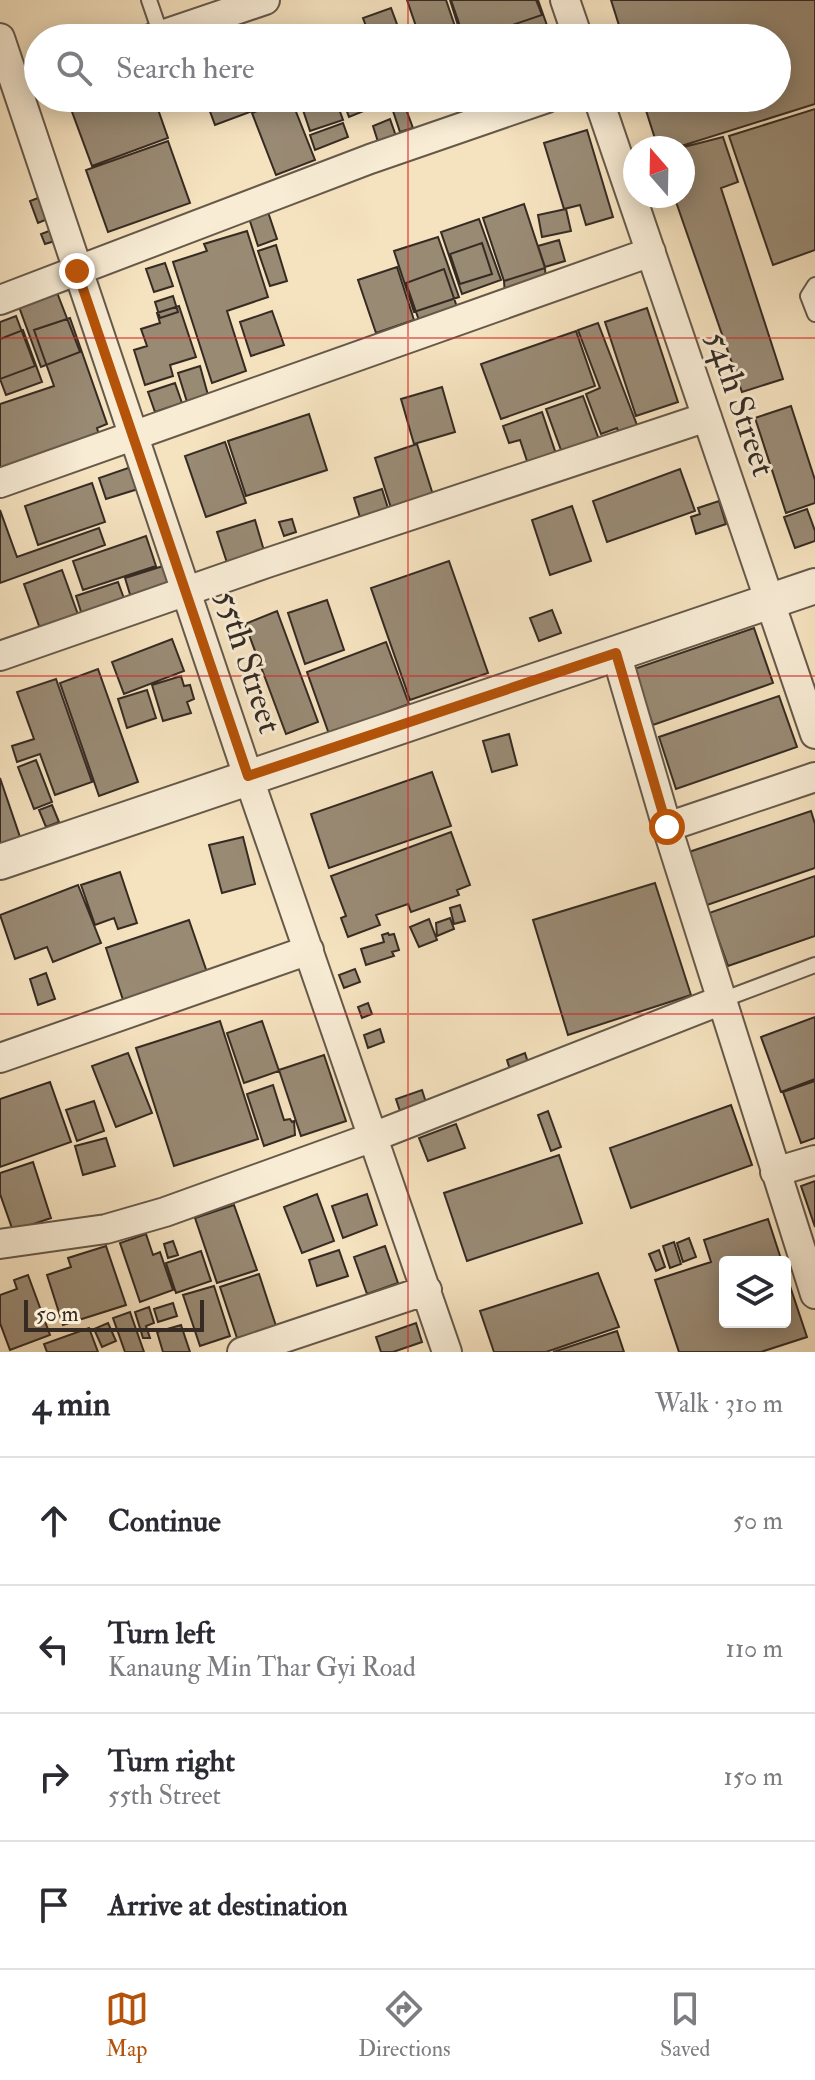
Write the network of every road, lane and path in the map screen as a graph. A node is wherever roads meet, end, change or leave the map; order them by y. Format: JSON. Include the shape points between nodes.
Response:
{"nodes":[{"id":1,"x":149,"y":0,"type":"edge"},
{"id":2,"x":265,"y":0,"type":"edge"},
{"id":3,"x":565,"y":0,"type":"edge"},
{"id":4,"x":154,"y":24,"type":"edge"},
{"id":5,"x":195,"y":24,"type":"edge"},
{"id":6,"x":573,"y":24,"type":"edge"},
{"id":7,"x":0,"y":38,"type":"edge"},
{"id":8,"x":18,"y":83,"type":"edge"},
{"id":9,"x":24,"y":102,"type":"edge"},
{"id":10,"x":27,"y":112,"type":"edge"},
{"id":11,"x":506,"y":112,"type":"edge"},
{"id":12,"x":603,"y":112,"type":"edge"},
{"id":13,"x":651,"y":252,"type":"junction"},
{"id":14,"x":77,"y":271,"type":"junction"},
{"id":15,"x":815,"y":285,"type":"edge"},
{"id":16,"x":0,"y":300,"type":"edge"},
{"id":17,"x":815,"y":314,"type":"edge"},
{"id":18,"x":707,"y":417,"type":"junction"},
{"id":19,"x":133,"y":436,"type":"junction"},
{"id":20,"x":0,"y":483,"type":"edge"},
{"id":21,"x":815,"y":586,"type":"edge"},
{"id":22,"x":186,"y":591,"type":"junction"},
{"id":23,"x":769,"y":601,"type":"junction"},
{"id":24,"x":616,"y":653,"type":"junction"},
{"id":25,"x":0,"y":656,"type":"edge"},
{"id":26,"x":815,"y":734,"type":"edge"},
{"id":27,"x":248,"y":776,"type":"junction"},
{"id":28,"x":815,"y":777,"type":"edge"},
{"id":29,"x":667,"y":827,"type":"junction"},
{"id":30,"x":0,"y":862,"type":"edge"},
{"id":31,"x":309,"y":950,"type":"junction"},
{"id":32,"x":815,"y":965,"type":"edge"},
{"id":33,"x":722,"y":1000,"type":"junction"},
{"id":34,"x":0,"y":1058,"type":"edge"},
{"id":35,"x":373,"y":1137,"type":"junction"},
{"id":36,"x":815,"y":1160,"type":"edge"},
{"id":37,"x":775,"y":1172,"type":"junction"},
{"id":38,"x":0,"y":1244,"type":"edge"},
{"id":39,"x":427,"y":1290,"type":"junction"},
{"id":40,"x":815,"y":1294,"type":"edge"},
{"id":41,"x":242,"y":1352,"type":"edge"},
{"id":42,"x":447,"y":1352,"type":"edge"}],
"edges":[{"from":1,"to":4,"type":"lane"},
{"from":2,"to":5,"type":"street"},
{"from":3,"to":6,"type":"street"},
{"from":7,"to":8,"type":"street","name":"55th Street"},
{"from":8,"to":9,"type":"street","name":"55th Street"},
{"from":10,"to":14,"type":"street","name":"55th Street"},
{"from":11,"to":14,"type":"street"},
{"from":12,"to":13,"type":"street","name":"54th Street"},
{"from":13,"to":18,"type":"street","name":"54th Street"},
{"from":13,"to":19,"type":"street"},
{"from":14,"to":16,"type":"street"},
{"from":14,"to":19,"type":"street","name":"55th Street"},
{"from":15,"to":17,"type":"lane","via":[[808,296]]},
{"from":18,"to":22,"type":"street"},
{"from":18,"to":23,"type":"street","name":"54th Street"},
{"from":19,"to":20,"type":"street"},
{"from":19,"to":22,"type":"street","name":"55th Street"},
{"from":21,"to":23,"type":"street"},
{"from":22,"to":25,"type":"street"},
{"from":22,"to":27,"type":"street","name":"55th Street"},
{"from":23,"to":24,"type":"street"},
{"from":23,"to":26,"type":"street","name":"54th Street"},
{"from":24,"to":27,"type":"street"},
{"from":24,"to":29,"type":"street"},
{"from":27,"to":30,"type":"street"},
{"from":27,"to":31,"type":"street","name":"55th Street"},
{"from":28,"to":29,"type":"street"},
{"from":29,"to":33,"type":"street"},
{"from":31,"to":34,"type":"street"},
{"from":31,"to":35,"type":"street","name":"55th Street"},
{"from":32,"to":33,"type":"lane"},
{"from":33,"to":35,"type":"street"},
{"from":33,"to":37,"type":"street"},
{"from":35,"to":38,"type":"street","via":[[121,1225]]},
{"from":35,"to":39,"type":"street","name":"55th Street"},
{"from":36,"to":37,"type":"street"},
{"from":37,"to":40,"type":"street"},
{"from":39,"to":41,"type":"street"},
{"from":39,"to":42,"type":"street","name":"55th Street"}]}
